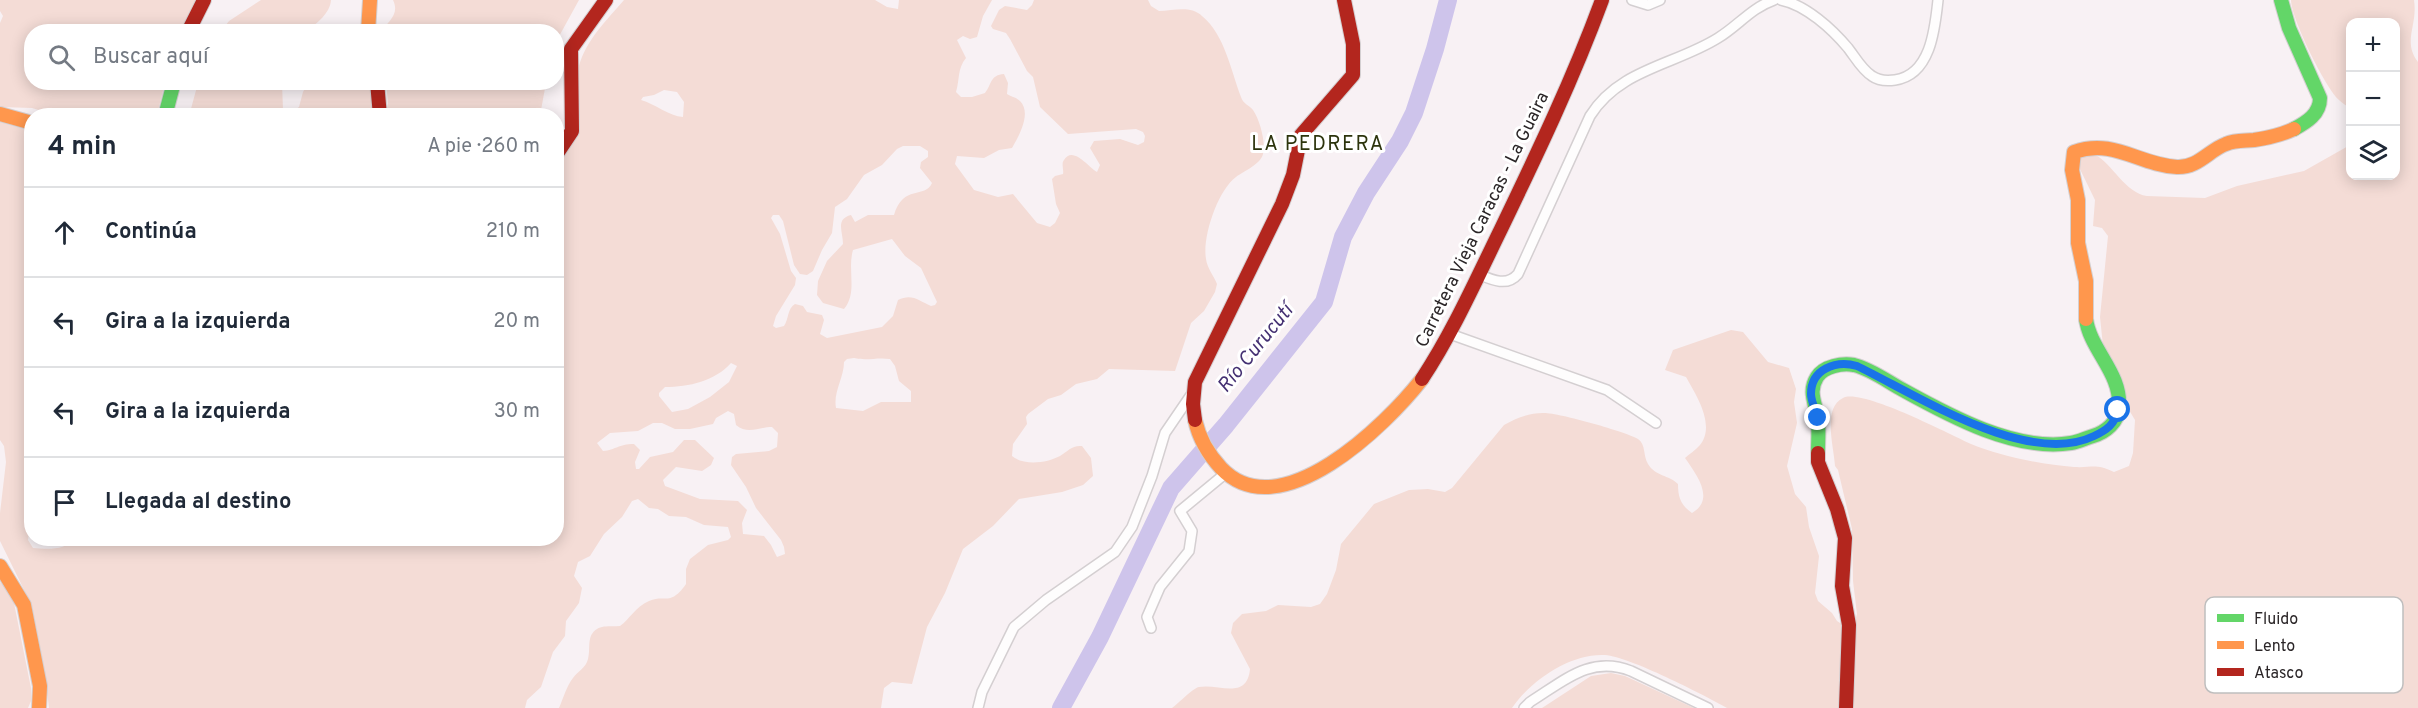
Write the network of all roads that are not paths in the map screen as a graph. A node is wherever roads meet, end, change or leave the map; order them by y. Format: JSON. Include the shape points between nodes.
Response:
{"nodes":[{"id":1,"x":204,"y":0,"type":"edge"},
{"id":2,"x":370,"y":0,"type":"edge"},
{"id":3,"x":606,"y":0,"type":"edge"},
{"id":4,"x":1344,"y":0,"type":"edge"},
{"id":5,"x":1602,"y":0,"type":"edge"},
{"id":6,"x":1632,"y":0,"type":"edge"},
{"id":7,"x":1660,"y":0,"type":"edge"},
{"id":8,"x":1774,"y":0,"type":"edge"},
{"id":9,"x":1781,"y":0,"type":"edge"},
{"id":10,"x":1938,"y":0,"type":"edge"},
{"id":11,"x":2281,"y":0,"type":"edge"},
{"id":12,"x":192,"y":24,"type":"edge"},
{"id":13,"x":368,"y":24,"type":"edge"},
{"id":14,"x":172,"y":90,"type":"edge"},
{"id":15,"x":378,"y":90,"type":"edge"},
{"id":16,"x":167,"y":108,"type":"edge"},
{"id":17,"x":379,"y":108,"type":"edge"},
{"id":18,"x":0,"y":114,"type":"edge"},
{"id":19,"x":24,"y":121,"type":"edge"},
{"id":20,"x":564,"y":143,"type":"edge"},
{"id":21,"x":1478,"y":274,"type":"junction"},
{"id":22,"x":1449,"y":334,"type":"junction"},
{"id":23,"x":1193,"y":392,"type":"junction"},
{"id":24,"x":1656,"y":423,"type":"dead end"},
{"id":25,"x":1226,"y":473,"type":"junction"},
{"id":26,"x":0,"y":566,"type":"edge"},
{"id":27,"x":1151,"y":628,"type":"dead end"},
{"id":28,"x":39,"y":708,"type":"edge"},
{"id":29,"x":978,"y":708,"type":"edge"},
{"id":30,"x":1524,"y":708,"type":"edge"},
{"id":31,"x":1708,"y":708,"type":"edge"},
{"id":32,"x":1846,"y":708,"type":"edge"}],
"edges":[{"from":1,"to":12,"type":"main road"},
{"from":2,"to":13,"type":"main road"},
{"from":3,"to":20,"type":"main road","via":[[570,56],[572,131]]},
{"from":4,"to":23,"type":"main road","name":"Carretera Vieja Caracas - La Guaira","via":[[1353,44],[1353,75],[1301,135],[1282,204]]},
{"from":5,"to":21,"type":"main road","name":"Carretera Vieja Caracas - La Guaira","via":[[1561,105]]},
{"from":6,"to":7,"type":"street","via":[[1648,5]]},
{"from":8,"to":21,"type":"street","via":[[1761,4],[1719,38],[1627,79],[1602,100],[1590,116],[1518,274],[1506,282]]},
{"from":9,"to":10,"type":"street","via":[[1804,9],[1832,31],[1873,77],[1892,80],[1905,78],[1921,62],[1934,32]]},
{"from":11,"to":32,"type":"main road","via":[[2319,94],[2319,108],[2311,118],[2275,137],[2231,141],[2196,164],[2183,167],[2098,146],[2087,145],[2073,152],[2071,175],[2078,201],[2077,237],[2084,260],[2086,324],[2113,377],[2119,400],[2115,421],[2109,428],[2075,442],[2013,439],[1981,428],[1857,366],[1832,366],[1816,376],[1811,396],[1818,418],[1818,462],[1845,538],[1842,586],[1849,625]]},
{"from":14,"to":16,"type":"main road"},
{"from":15,"to":17,"type":"main road"},
{"from":18,"to":19,"type":"main road"},
{"from":21,"to":22,"type":"main road","name":"Carretera Vieja Caracas - La Guaira"},
{"from":22,"to":24,"type":"street","via":[[1607,390]]},
{"from":22,"to":25,"type":"main road","name":"Carretera Vieja Caracas - La Guaira","via":[[1409,396],[1362,442],[1307,477],[1266,488],[1245,484]]},
{"from":23,"to":25,"type":"main road","name":"Carretera Vieja Caracas - La Guaira","via":[[1194,416],[1202,440]]},
{"from":23,"to":29,"type":"street","via":[[1165,433],[1132,527],[1115,552],[1014,627]]},
{"from":25,"to":27,"type":"street","via":[[1180,511],[1192,531],[1189,551],[1160,586],[1147,617]]},
{"from":26,"to":28,"type":"main road","via":[[24,605],[40,686]]},
{"from":30,"to":31,"type":"street","via":[[1582,670],[1602,665],[1621,667]]}]}
